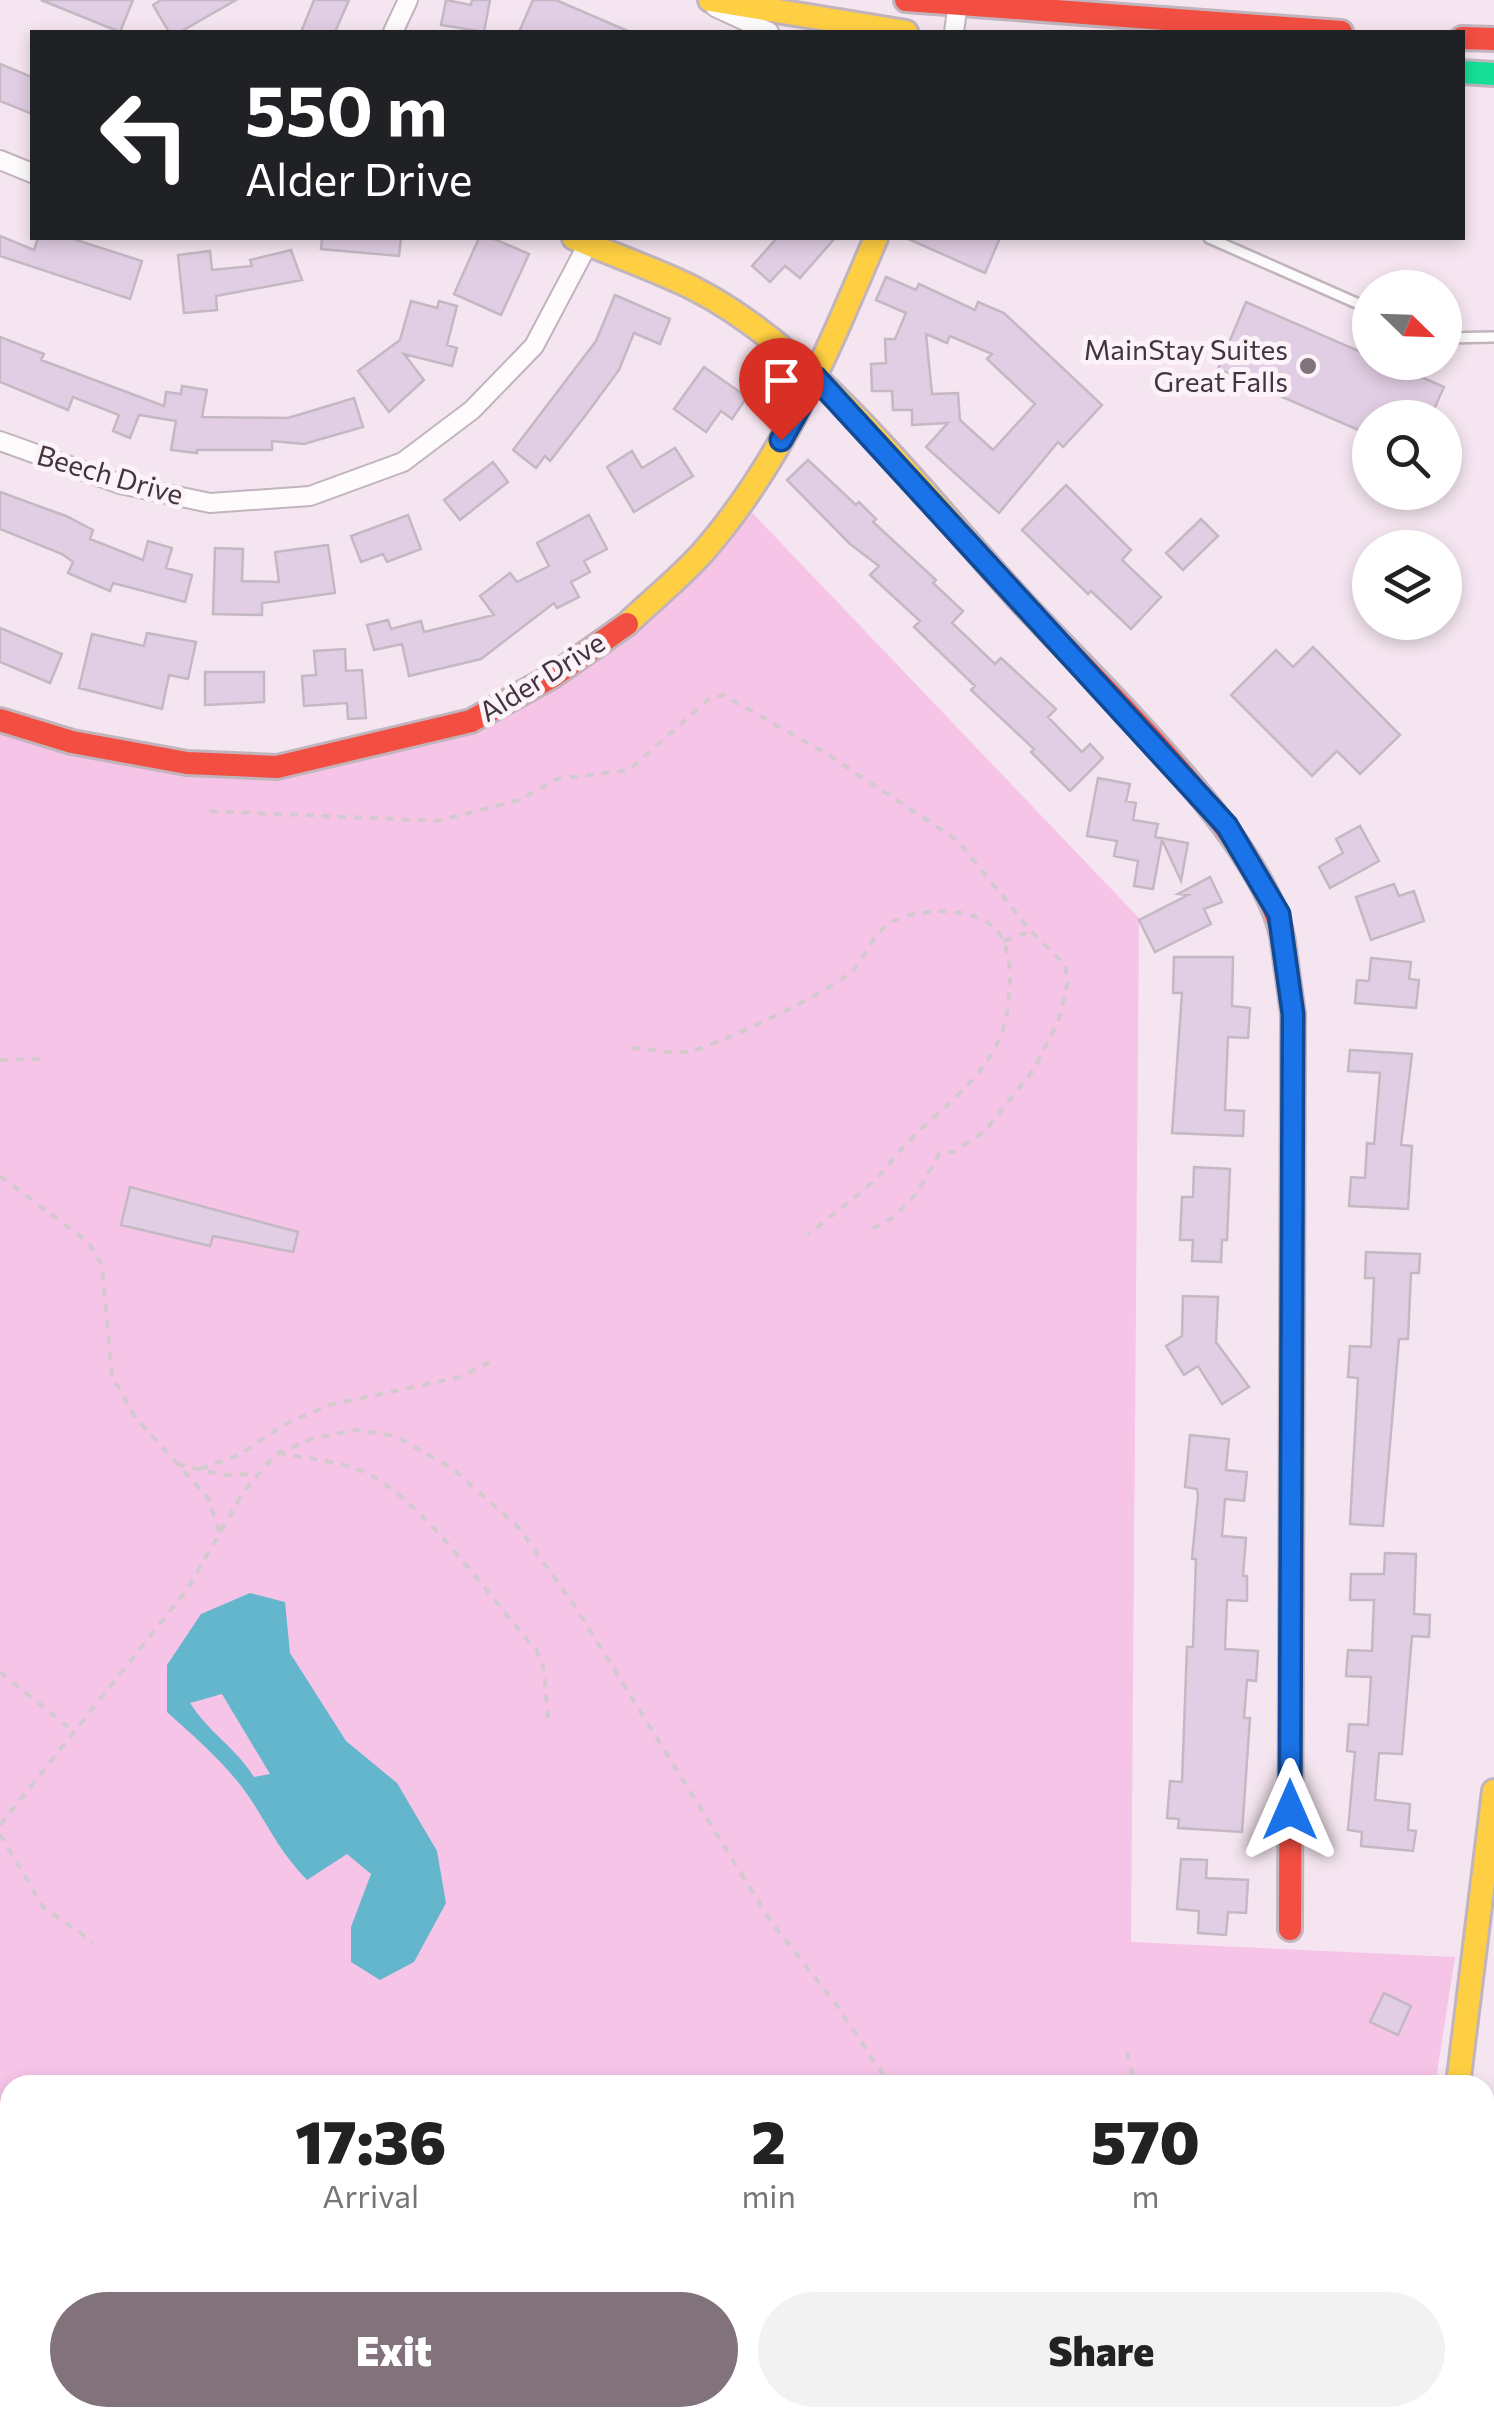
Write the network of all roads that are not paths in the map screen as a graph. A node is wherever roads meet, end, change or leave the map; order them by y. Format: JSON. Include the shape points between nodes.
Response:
{"nodes":[{"id":1,"x":408,"y":0,"type":"edge"},
{"id":2,"x":701,"y":0,"type":"edge"},
{"id":3,"x":710,"y":0,"type":"edge"},
{"id":4,"x":906,"y":0,"type":"edge"},
{"id":5,"x":958,"y":3,"type":"junction"},
{"id":6,"x":1056,"y":7,"type":"edge"},
{"id":7,"x":394,"y":30,"type":"edge"},
{"id":8,"x":765,"y":30,"type":"edge"},
{"id":9,"x":891,"y":30,"type":"edge"},
{"id":10,"x":954,"y":30,"type":"edge"},
{"id":11,"x":1318,"y":30,"type":"edge"},
{"id":12,"x":1465,"y":38,"type":"edge"},
{"id":13,"x":1494,"y":39,"type":"edge"},
{"id":14,"x":1465,"y":72,"type":"edge"},
{"id":15,"x":1494,"y":74,"type":"edge"},
{"id":16,"x":0,"y":160,"type":"edge"},
{"id":17,"x":30,"y":172,"type":"edge"},
{"id":18,"x":581,"y":240,"type":"edge"},
{"id":19,"x":875,"y":240,"type":"edge"},
{"id":20,"x":1214,"y":240,"type":"edge"},
{"id":21,"x":1352,"y":300,"type":"edge"},
{"id":22,"x":1494,"y":337,"type":"edge"},
{"id":23,"x":1462,"y":338,"type":"edge"},
{"id":24,"x":816,"y":378,"type":"junction"},
{"id":25,"x":0,"y":441,"type":"edge"},
{"id":26,"x":0,"y":720,"type":"edge"},
{"id":27,"x":1494,"y":1791,"type":"edge"},
{"id":28,"x":1290,"y":1929,"type":"dead end"},
{"id":29,"x":1459,"y":2075,"type":"edge"}],
"edges":[{"from":1,"to":7,"type":"street"},
{"from":2,"to":8,"type":"street"},
{"from":3,"to":9,"type":"main road"},
{"from":4,"to":5,"type":"main road"},
{"from":5,"to":6,"type":"main road"},
{"from":5,"to":10,"type":"street"},
{"from":6,"to":11,"type":"main road"},
{"from":12,"to":13,"type":"main road"},
{"from":14,"to":15,"type":"main road"},
{"from":16,"to":17,"type":"street"},
{"from":18,"to":24,"type":"main road","via":[[695,289]]},
{"from":18,"to":25,"type":"street","name":"Beech Drive","via":[[534,346],[472,410],[404,462],[310,496],[210,503],[120,484]]},
{"from":19,"to":24,"type":"main road","name":"Alder Drive"},
{"from":20,"to":21,"type":"lane"},
{"from":22,"to":23,"type":"lane"},
{"from":24,"to":26,"type":"main road","name":"Alder Drive","via":[[764,472],[703,552],[625,626],[472,721],[276,767],[187,763],[72,742]]},
{"from":24,"to":28,"type":"main road","via":[[1227,826],[1279,914],[1293,1014]]},
{"from":27,"to":29,"type":"main road"}]}
